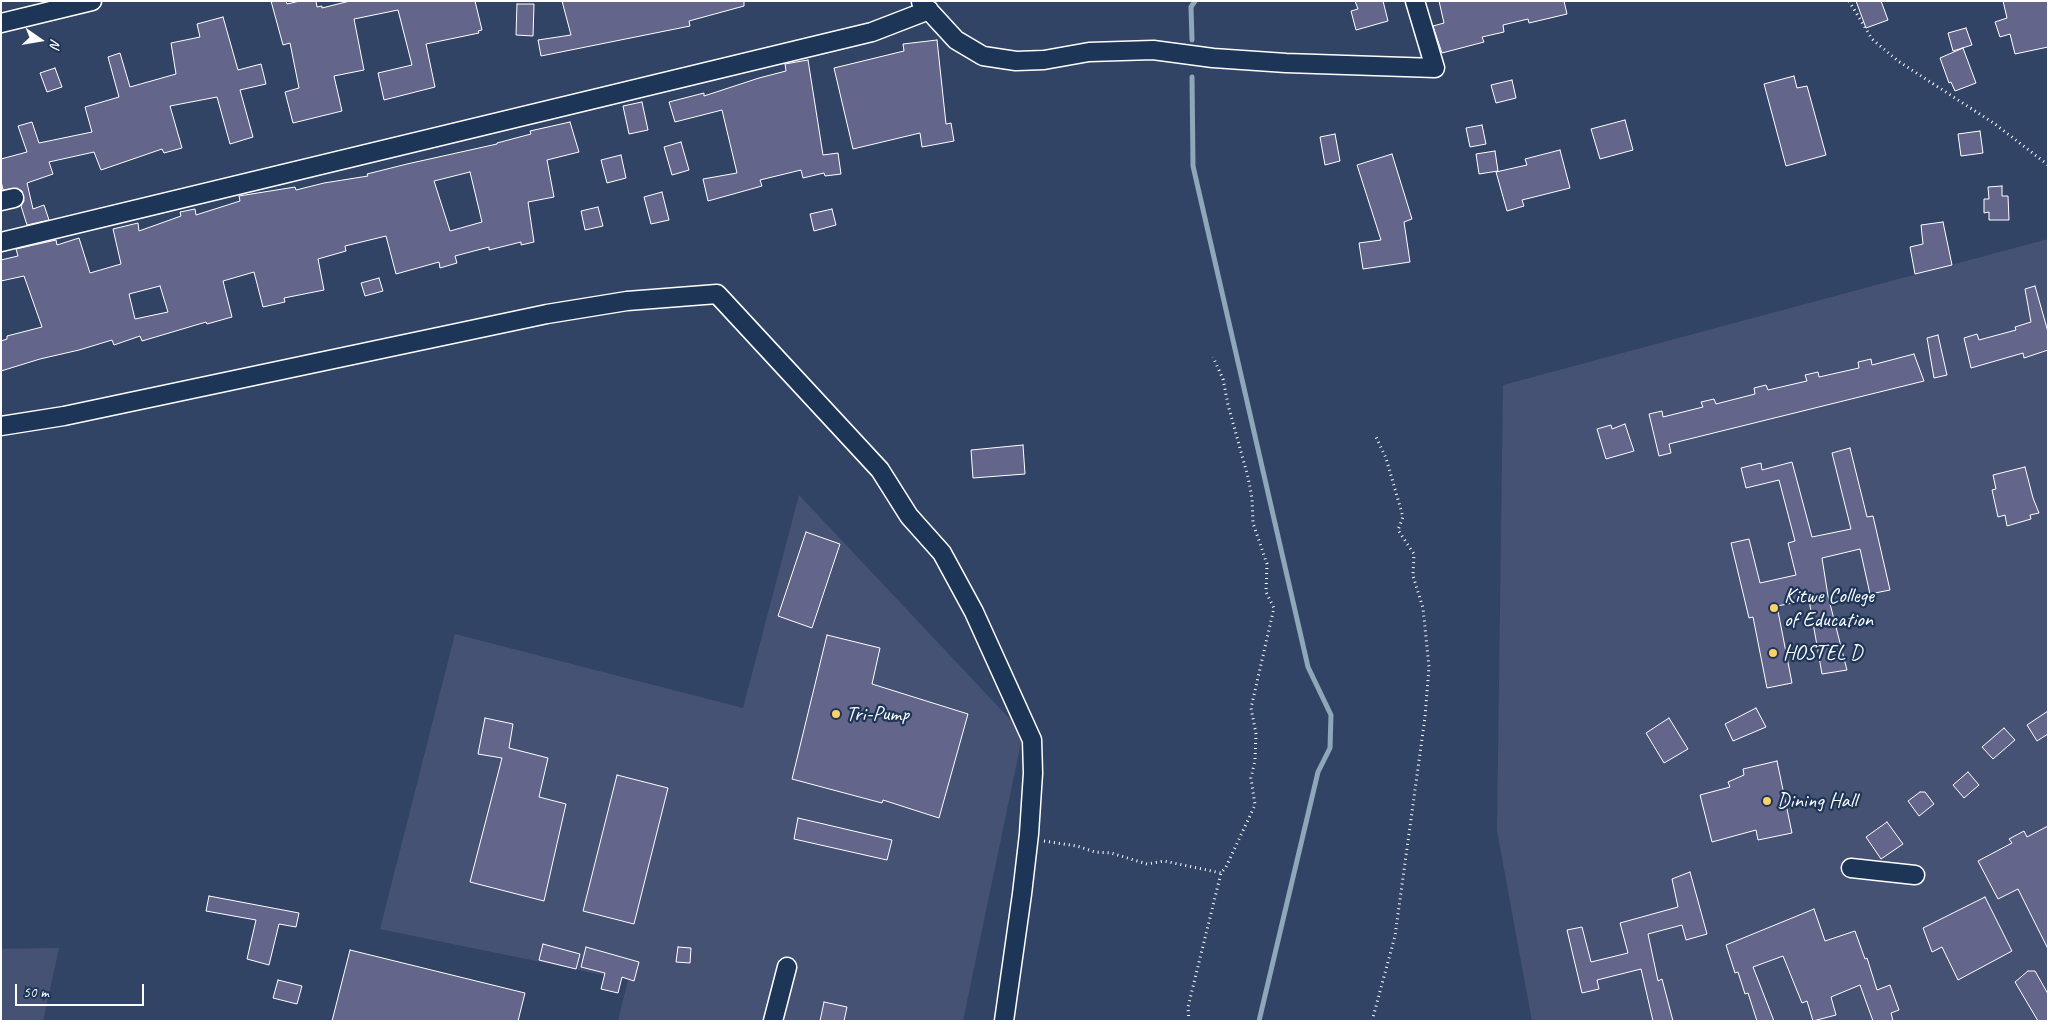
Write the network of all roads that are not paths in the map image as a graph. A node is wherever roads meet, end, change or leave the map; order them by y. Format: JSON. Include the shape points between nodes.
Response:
{"nodes":[{"id":1,"x":92,"y":1,"type":"edge"},
{"id":2,"x":1415,"y":1,"type":"edge"},
{"id":3,"x":925,"y":6,"type":"edge"},
{"id":4,"x":1,"y":23,"type":"edge"},
{"id":5,"x":1,"y":242,"type":"edge"},
{"id":6,"x":1,"y":426,"type":"edge"},
{"id":7,"x":1851,"y":868,"type":"dead end"},
{"id":8,"x":1915,"y":875,"type":"dead end"},
{"id":9,"x":787,"y":967,"type":"dead end"},
{"id":10,"x":773,"y":1021,"type":"edge"},
{"id":11,"x":1004,"y":1021,"type":"edge"}],
"edges":[{"from":1,"to":4,"type":"street"},
{"from":2,"to":3,"type":"street","via":[[1435,68],[1286,63],[1153,50],[1089,52],[1016,61],[984,56],[956,40]]},
{"from":3,"to":5,"type":"street","via":[[872,32]]},
{"from":6,"to":11,"type":"street","via":[[64,416],[547,314],[627,301],[717,294],[880,470],[909,516],[942,552],[974,612],[1032,740],[1029,834]]},
{"from":7,"to":8,"type":"street"},
{"from":9,"to":10,"type":"street"}]}
